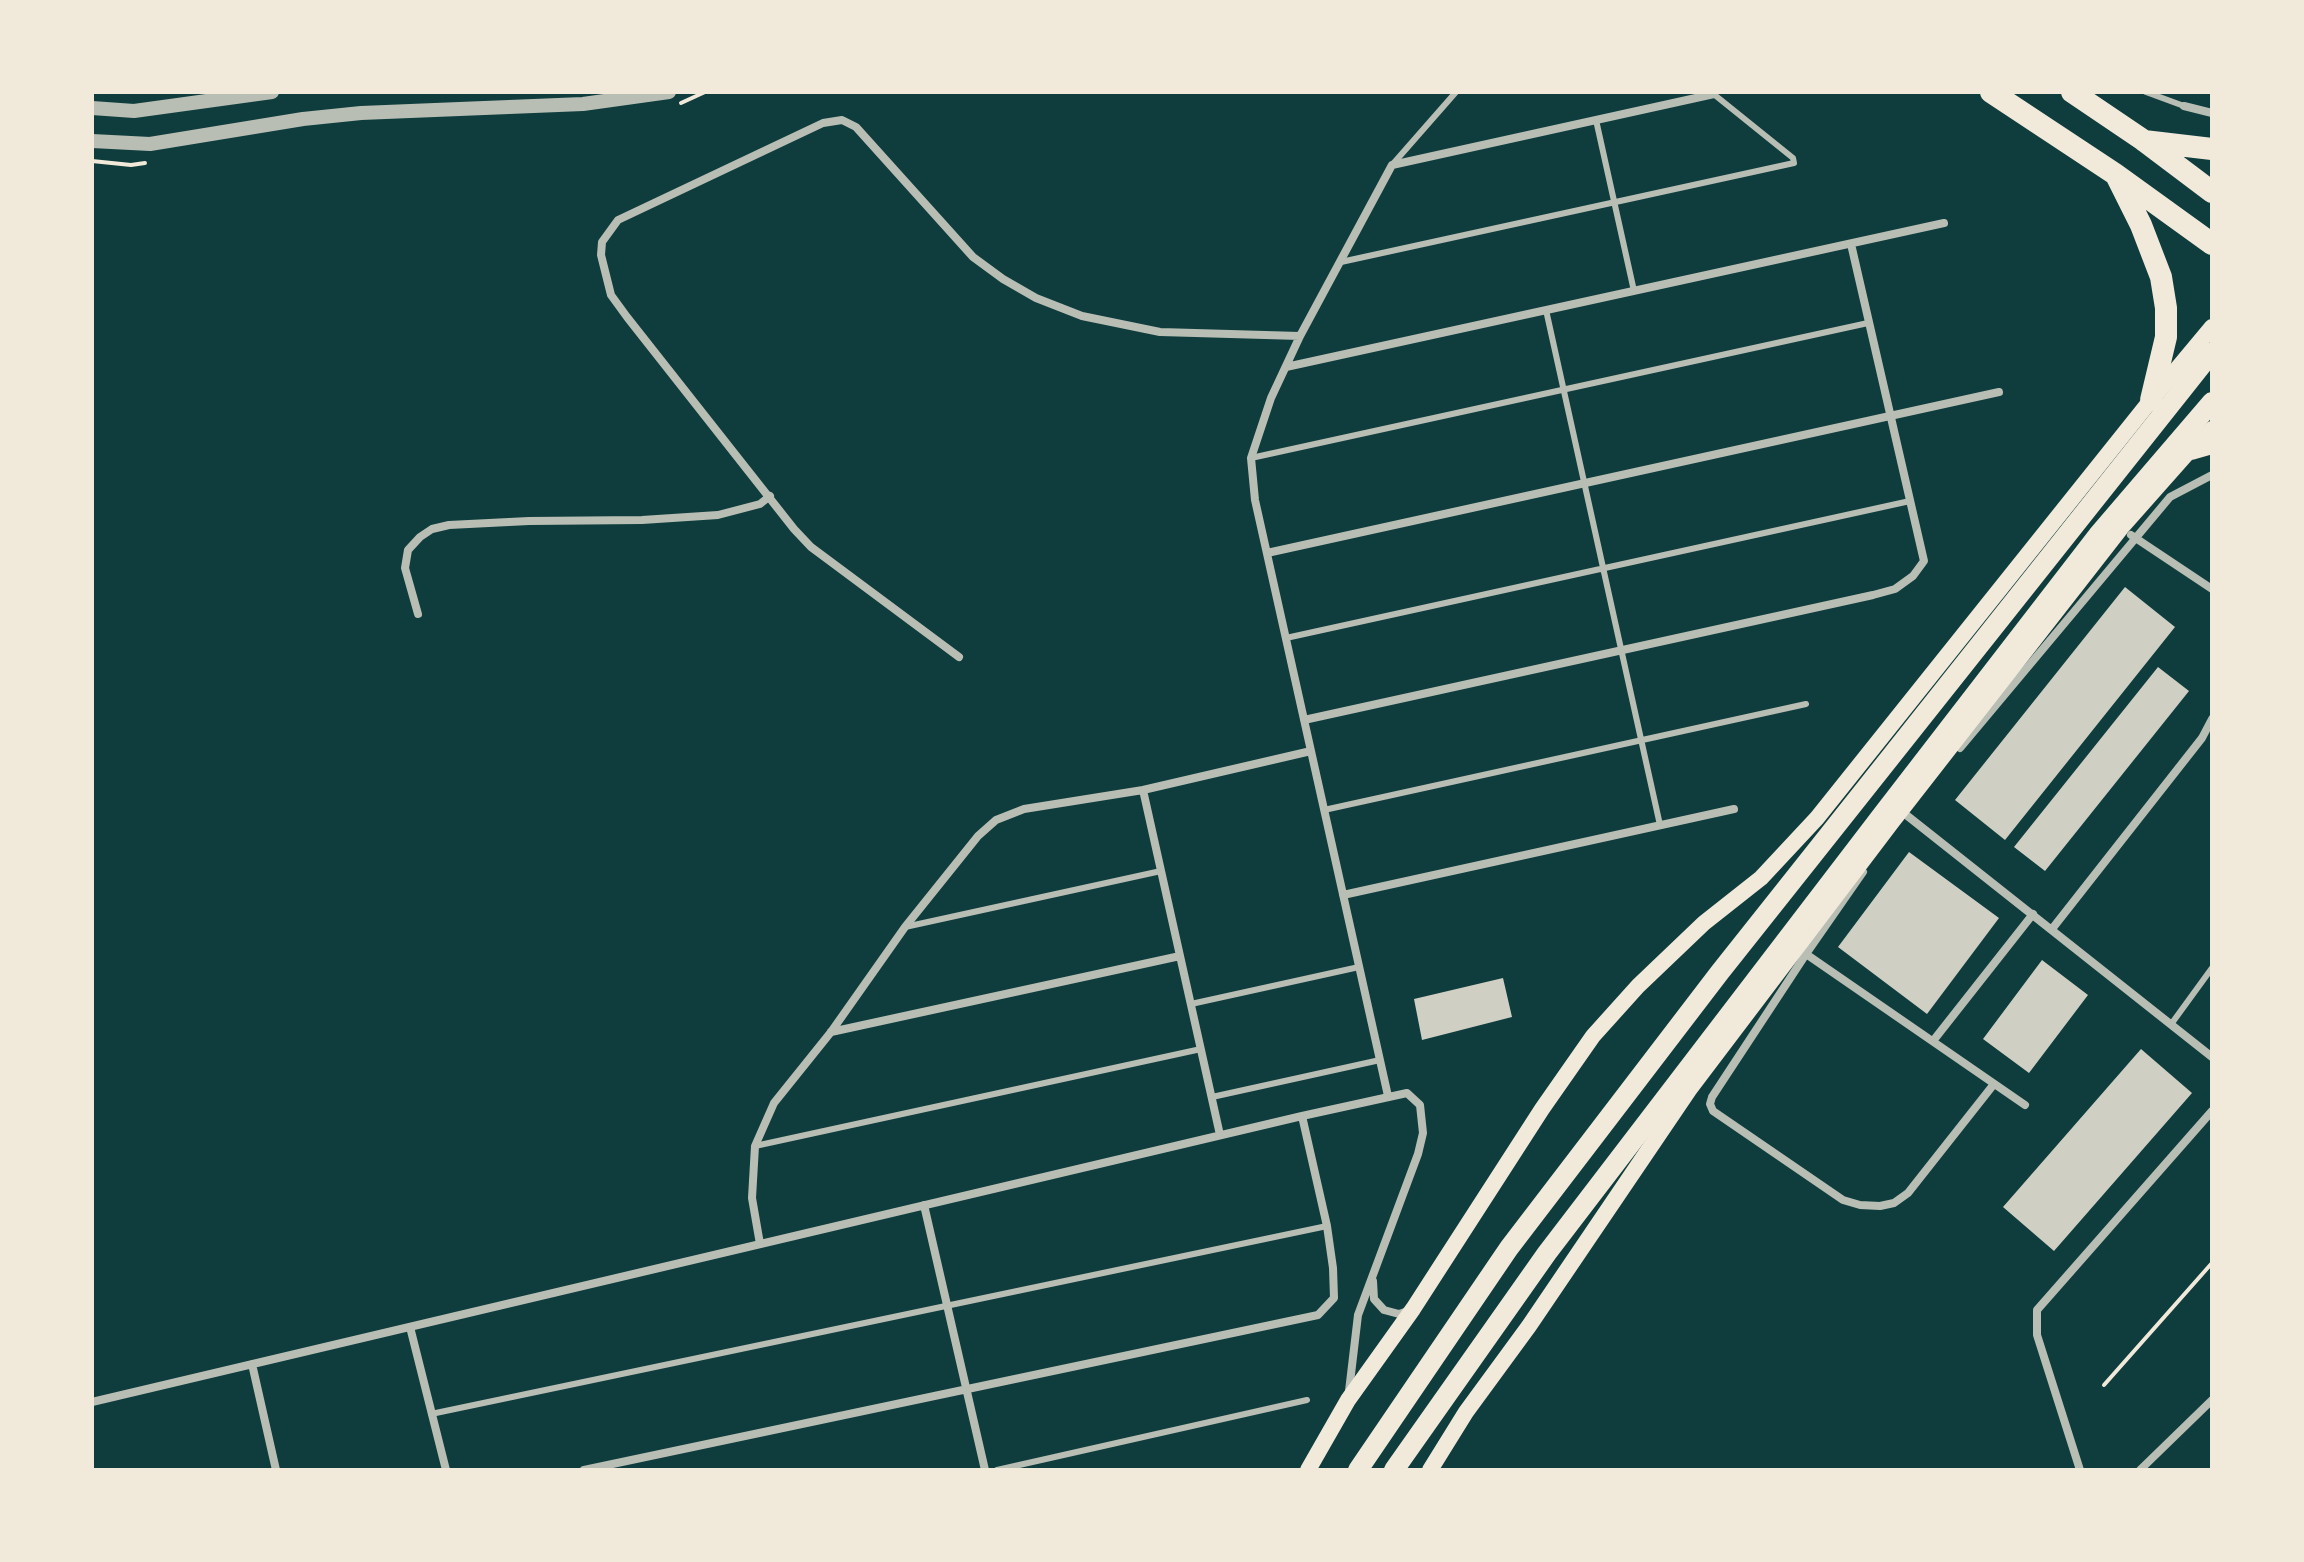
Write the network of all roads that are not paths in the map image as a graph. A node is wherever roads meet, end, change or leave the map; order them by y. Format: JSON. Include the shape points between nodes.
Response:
{"nodes":[{"id":1,"x":272,"y":92,"type":"edge"},
{"id":2,"x":669,"y":92,"type":"edge"},
{"id":3,"x":1456,"y":92,"type":"edge"},
{"id":4,"x":1991,"y":92,"type":"edge"},
{"id":5,"x":2072,"y":92,"type":"edge"},
{"id":6,"x":2146,"y":92,"type":"edge"},
{"id":7,"x":1713,"y":93,"type":"edge"},
{"id":8,"x":645,"y":94,"type":"edge"},
{"id":9,"x":2184,"y":106,"type":"joint"},
{"id":10,"x":92,"y":108,"type":"edge"},
{"id":11,"x":2212,"y":113,"type":"edge"},
{"id":12,"x":1596,"y":120,"type":"junction"},
{"id":13,"x":2143,"y":140,"type":"junction"},
{"id":14,"x":92,"y":141,"type":"edge"},
{"id":15,"x":2212,"y":149,"type":"edge"},
{"id":16,"x":1392,"y":165,"type":"junction"},
{"id":17,"x":2115,"y":174,"type":"junction"},
{"id":18,"x":2212,"y":192,"type":"edge"},
{"id":19,"x":1614,"y":202,"type":"junction"},
{"id":20,"x":1944,"y":223,"type":"dead end"},
{"id":21,"x":1851,"y":244,"type":"junction"},
{"id":22,"x":2212,"y":244,"type":"edge"},
{"id":23,"x":1341,"y":262,"type":"junction"},
{"id":24,"x":1634,"y":291,"type":"junction"},
{"id":25,"x":1546,"y":310,"type":"junction"},
{"id":26,"x":1868,"y":323,"type":"junction"},
{"id":27,"x":1300,"y":336,"type":"junction"},
{"id":28,"x":2210,"y":339,"type":"edge"},
{"id":29,"x":1286,"y":367,"type":"junction"},
{"id":30,"x":1563,"y":389,"type":"junction"},
{"id":31,"x":1999,"y":392,"type":"dead end"},
{"id":32,"x":2151,"y":400,"type":"junction"},
{"id":33,"x":2212,"y":402,"type":"edge"},
{"id":34,"x":1889,"y":417,"type":"junction"},
{"id":35,"x":2212,"y":429,"type":"edge"},
{"id":36,"x":2201,"y":446,"type":"edge"},
{"id":37,"x":1251,"y":458,"type":"junction"},
{"id":38,"x":2212,"y":475,"type":"edge"},
{"id":39,"x":1584,"y":483,"type":"junction"},
{"id":40,"x":770,"y":496,"type":"junction"},
{"id":41,"x":1910,"y":501,"type":"junction"},
{"id":42,"x":2128,"y":533,"type":"junction"},
{"id":43,"x":1267,"y":553,"type":"junction"},
{"id":44,"x":1603,"y":568,"type":"junction"},
{"id":45,"x":2212,"y":589,"type":"edge"},
{"id":46,"x":418,"y":614,"type":"dead end"},
{"id":47,"x":1286,"y":638,"type":"junction"},
{"id":48,"x":1621,"y":650,"type":"junction"},
{"id":49,"x":959,"y":657,"type":"dead end"},
{"id":50,"x":1806,"y":704,"type":"dead end"},
{"id":51,"x":2212,"y":719,"type":"edge"},
{"id":52,"x":1304,"y":720,"type":"junction"},
{"id":53,"x":1641,"y":741,"type":"junction"},
{"id":54,"x":1311,"y":751,"type":"junction"},
{"id":55,"x":1143,"y":790,"type":"junction"},
{"id":56,"x":1734,"y":809,"type":"dead end"},
{"id":57,"x":1324,"y":810,"type":"junction"},
{"id":58,"x":1905,"y":814,"type":"junction"},
{"id":59,"x":1660,"y":825,"type":"junction"},
{"id":60,"x":1161,"y":871,"type":"junction"},
{"id":61,"x":1343,"y":895,"type":"junction"},
{"id":62,"x":2033,"y":914,"type":"junction"},
{"id":63,"x":905,"y":927,"type":"junction"},
{"id":64,"x":2052,"y":929,"type":"junction"},
{"id":65,"x":1806,"y":954,"type":"junction"},
{"id":66,"x":1180,"y":956,"type":"junction"},
{"id":67,"x":1359,"y":967,"type":"junction"},
{"id":68,"x":2212,"y":968,"type":"edge"},
{"id":69,"x":1191,"y":1004,"type":"junction"},
{"id":70,"x":2172,"y":1023,"type":"junction"},
{"id":71,"x":831,"y":1032,"type":"junction"},
{"id":72,"x":1933,"y":1041,"type":"junction"},
{"id":73,"x":1201,"y":1049,"type":"junction"},
{"id":74,"x":2212,"y":1057,"type":"edge"},
{"id":75,"x":1380,"y":1060,"type":"junction"},
{"id":76,"x":1994,"y":1084,"type":"junction"},
{"id":77,"x":1388,"y":1096,"type":"junction"},
{"id":78,"x":1212,"y":1097,"type":"junction"},
{"id":79,"x":2025,"y":1105,"type":"dead end"},
{"id":80,"x":2212,"y":1111,"type":"edge"},
{"id":81,"x":1302,"y":1116,"type":"junction"},
{"id":82,"x":1220,"y":1135,"type":"junction"},
{"id":83,"x":755,"y":1146,"type":"junction"},
{"id":84,"x":924,"y":1205,"type":"junction"},
{"id":85,"x":1327,"y":1226,"type":"junction"},
{"id":86,"x":760,"y":1244,"type":"junction"},
{"id":87,"x":1373,"y":1276,"type":"junction"},
{"id":88,"x":947,"y":1305,"type":"junction"},
{"id":89,"x":1413,"y":1309,"type":"junction"},
{"id":90,"x":410,"y":1327,"type":"junction"},
{"id":91,"x":252,"y":1364,"type":"junction"},
{"id":92,"x":967,"y":1389,"type":"junction"},
{"id":93,"x":1307,"y":1400,"type":"dead end"},
{"id":94,"x":1348,"y":1400,"type":"junction"},
{"id":95,"x":2212,"y":1400,"type":"edge"},
{"id":96,"x":92,"y":1402,"type":"edge"},
{"id":97,"x":431,"y":1414,"type":"junction"},
{"id":98,"x":276,"y":1470,"type":"edge"},
{"id":99,"x":446,"y":1470,"type":"edge"},
{"id":100,"x":584,"y":1470,"type":"edge"},
{"id":101,"x":985,"y":1470,"type":"edge"},
{"id":102,"x":997,"y":1470,"type":"edge"},
{"id":103,"x":1308,"y":1470,"type":"edge"},
{"id":104,"x":1358,"y":1470,"type":"edge"},
{"id":105,"x":1394,"y":1470,"type":"edge"},
{"id":106,"x":1430,"y":1470,"type":"edge"},
{"id":107,"x":2080,"y":1470,"type":"edge"},
{"id":108,"x":2140,"y":1470,"type":"edge"}],
"edges":[{"from":1,"to":10,"type":"street","via":[[134,111]]},
{"from":2,"to":8,"type":"street"},
{"from":3,"to":16,"type":"lane"},
{"from":4,"to":17,"type":"highway"},
{"from":5,"to":13,"type":"highway"},
{"from":6,"to":9,"type":"lane"},
{"from":7,"to":12,"type":"street"},
{"from":7,"to":19,"type":"lane","via":[[1794,163]]},
{"from":8,"to":14,"type":"street","via":[[583,104],[361,113],[150,144]]},
{"from":9,"to":11,"type":"street"},
{"from":12,"to":16,"type":"street"},
{"from":12,"to":19,"type":"lane"},
{"from":13,"to":15,"type":"highway"},
{"from":13,"to":18,"type":"highway"},
{"from":16,"to":23,"type":"street"},
{"from":17,"to":22,"type":"highway"},
{"from":17,"to":32,"type":"highway","via":[[2156,264],[2166,308],[2166,337]]},
{"from":19,"to":23,"type":"lane"},
{"from":19,"to":24,"type":"lane"},
{"from":20,"to":21,"type":"street"},
{"from":21,"to":24,"type":"street"},
{"from":21,"to":26,"type":"street"},
{"from":23,"to":27,"type":"street"},
{"from":24,"to":25,"type":"street"},
{"from":25,"to":29,"type":"street"},
{"from":25,"to":30,"type":"lane"},
{"from":26,"to":30,"type":"lane"},
{"from":26,"to":34,"type":"street"},
{"from":27,"to":29,"type":"street"},
{"from":27,"to":40,"type":"street","via":[[1160,332],[1082,316],[1036,298],[973,257],[856,127],[842,120],[823,123],[618,220],[602,242],[611,295]]},
{"from":28,"to":32,"type":"main road"},
{"from":28,"to":104,"type":"main road","via":[[1509,1248]]},
{"from":29,"to":37,"type":"street"},
{"from":30,"to":37,"type":"lane"},
{"from":30,"to":39,"type":"lane"},
{"from":31,"to":34,"type":"street"},
{"from":32,"to":89,"type":"main road","via":[[1817,818],[1761,878],[1638,986],[1593,1036]]},
{"from":33,"to":105,"type":"main road","via":[[2098,535],[1547,1253]]},
{"from":34,"to":39,"type":"street"},
{"from":34,"to":41,"type":"street"},
{"from":35,"to":36,"type":"main road"},
{"from":36,"to":42,"type":"main road"},
{"from":37,"to":43,"type":"street"},
{"from":38,"to":42,"type":"street","via":[[2170,497]]},
{"from":39,"to":43,"type":"street"},
{"from":39,"to":44,"type":"lane"},
{"from":40,"to":46,"type":"street","via":[[753,507],[718,515],[432,529],[408,550],[405,568]]},
{"from":40,"to":49,"type":"street","via":[[811,547]]},
{"from":41,"to":44,"type":"lane"},
{"from":41,"to":48,"type":"street","via":[[1924,561],[1895,589]]},
{"from":42,"to":45,"type":"street"},
{"from":42,"to":58,"type":"street"},
{"from":42,"to":106,"type":"main road","via":[[1892,822],[1689,1090]]},
{"from":43,"to":47,"type":"street"},
{"from":44,"to":47,"type":"lane"},
{"from":44,"to":48,"type":"lane"},
{"from":47,"to":52,"type":"street"},
{"from":48,"to":52,"type":"street"},
{"from":48,"to":53,"type":"lane"},
{"from":50,"to":53,"type":"lane"},
{"from":51,"to":64,"type":"street"},
{"from":52,"to":54,"type":"street"},
{"from":53,"to":57,"type":"lane"},
{"from":53,"to":59,"type":"lane"},
{"from":54,"to":55,"type":"street"},
{"from":54,"to":57,"type":"street"},
{"from":55,"to":60,"type":"street"},
{"from":55,"to":63,"type":"street","via":[[1024,809],[996,820]]},
{"from":56,"to":59,"type":"street"},
{"from":57,"to":61,"type":"street"},
{"from":58,"to":62,"type":"street"},
{"from":58,"to":65,"type":"street"},
{"from":59,"to":61,"type":"street"},
{"from":60,"to":63,"type":"lane"},
{"from":60,"to":66,"type":"street"},
{"from":61,"to":67,"type":"street"},
{"from":62,"to":64,"type":"street"},
{"from":62,"to":72,"type":"street"},
{"from":63,"to":71,"type":"street"},
{"from":64,"to":70,"type":"street"},
{"from":65,"to":72,"type":"street"},
{"from":65,"to":76,"type":"street","via":[[1712,1097],[1713,1111],[1843,1200],[1880,1206],[1908,1193]]},
{"from":66,"to":69,"type":"street"},
{"from":66,"to":71,"type":"street"},
{"from":67,"to":69,"type":"lane"},
{"from":67,"to":75,"type":"street"},
{"from":68,"to":70,"type":"lane"},
{"from":69,"to":73,"type":"street"},
{"from":70,"to":74,"type":"street"},
{"from":71,"to":83,"type":"street","via":[[774,1103]]},
{"from":72,"to":76,"type":"street"},
{"from":73,"to":78,"type":"street"},
{"from":73,"to":83,"type":"lane"},
{"from":75,"to":77,"type":"street"},
{"from":75,"to":78,"type":"lane"},
{"from":76,"to":79,"type":"street"},
{"from":77,"to":81,"type":"street"},
{"from":77,"to":87,"type":"street","via":[[1407,1093],[1420,1105],[1423,1133]]},
{"from":78,"to":82,"type":"street"},
{"from":80,"to":107,"type":"street","via":[[2037,1310],[2037,1335]]},
{"from":81,"to":82,"type":"street"},
{"from":81,"to":85,"type":"street"},
{"from":82,"to":84,"type":"street"},
{"from":83,"to":86,"type":"street","via":[[752,1198]]},
{"from":84,"to":86,"type":"street"},
{"from":84,"to":88,"type":"street"},
{"from":85,"to":88,"type":"lane"},
{"from":85,"to":92,"type":"street","via":[[1334,1298],[1318,1315]]},
{"from":86,"to":90,"type":"street"},
{"from":87,"to":89,"type":"street","via":[[1374,1299],[1384,1310],[1399,1314]]},
{"from":87,"to":94,"type":"street","via":[[1358,1315]]},
{"from":88,"to":92,"type":"street"},
{"from":88,"to":97,"type":"lane"},
{"from":89,"to":94,"type":"main road"},
{"from":90,"to":91,"type":"street"},
{"from":90,"to":97,"type":"street"},
{"from":91,"to":96,"type":"street"},
{"from":91,"to":98,"type":"street"},
{"from":92,"to":100,"type":"street"},
{"from":92,"to":101,"type":"street"},
{"from":93,"to":102,"type":"lane"},
{"from":94,"to":103,"type":"main road"},
{"from":95,"to":108,"type":"street"},
{"from":97,"to":99,"type":"street"}]}
